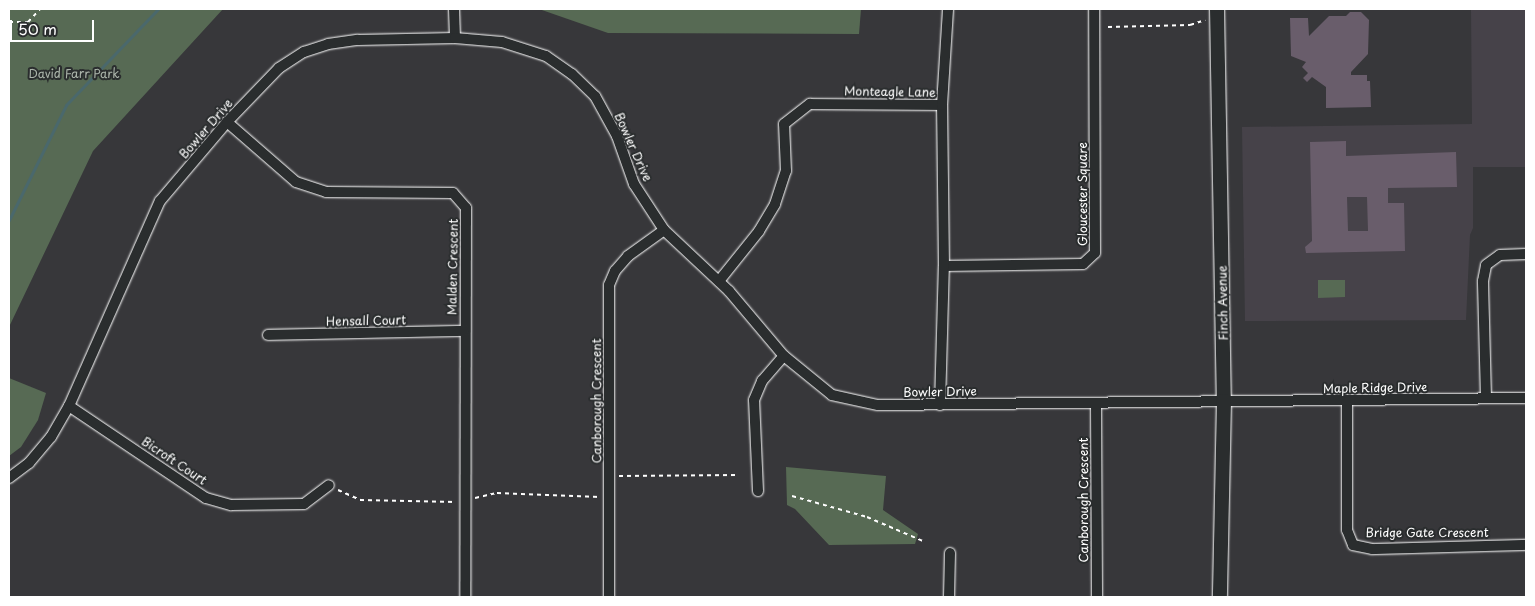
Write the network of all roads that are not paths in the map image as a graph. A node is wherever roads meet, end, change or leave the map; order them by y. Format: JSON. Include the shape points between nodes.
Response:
{"nodes":[{"id":1,"x":454,"y":9,"type":"edge"},
{"id":2,"x":948,"y":9,"type":"edge"},
{"id":3,"x":1094,"y":9,"type":"edge"},
{"id":4,"x":1217,"y":13,"type":"edge"},
{"id":5,"x":455,"y":38,"type":"junction"},
{"id":6,"x":942,"y":105,"type":"junction"},
{"id":7,"x":226,"y":122,"type":"junction"},
{"id":8,"x":664,"y":230,"type":"junction"},
{"id":9,"x":1526,"y":254,"type":"edge"},
{"id":10,"x":944,"y":266,"type":"junction"},
{"id":11,"x":719,"y":281,"type":"junction"},
{"id":12,"x":464,"y":331,"type":"junction"},
{"id":13,"x":268,"y":335,"type":"dead end"},
{"id":14,"x":784,"y":356,"type":"junction"},
{"id":15,"x":1486,"y":398,"type":"junction"},
{"id":16,"x":1526,"y":398,"type":"edge"},
{"id":17,"x":1224,"y":401,"type":"junction"},
{"id":18,"x":1347,"y":402,"type":"junction"},
{"id":19,"x":1096,"y":403,"type":"junction"},
{"id":20,"x":940,"y":404,"type":"junction"},
{"id":21,"x":69,"y":406,"type":"junction"},
{"id":22,"x":9,"y":478,"type":"edge"},
{"id":23,"x":329,"y":485,"type":"dead end"},
{"id":24,"x":758,"y":490,"type":"dead end"},
{"id":25,"x":1526,"y":545,"type":"edge"},
{"id":26,"x":950,"y":553,"type":"dead end"},
{"id":27,"x":465,"y":597,"type":"edge"},
{"id":28,"x":609,"y":597,"type":"edge"},
{"id":29,"x":949,"y":597,"type":"edge"},
{"id":30,"x":1097,"y":597,"type":"edge"},
{"id":31,"x":1220,"y":597,"type":"edge"}],
"edges":[{"from":1,"to":5,"type":"street"},
{"from":2,"to":6,"type":"street"},
{"from":3,"to":10,"type":"street","name":"Gloucester Square","via":[[1096,253],[1082,264]]},
{"from":4,"to":17,"type":"main road","name":"Finch Avenue"},
{"from":5,"to":7,"type":"street","name":"Bowler Drive","via":[[358,40],[328,44],[304,52],[279,68]]},
{"from":5,"to":8,"type":"street","name":"Bowler Drive","via":[[525,47],[546,56],[572,74],[595,96],[617,136],[634,184]]},
{"from":6,"to":10,"type":"street","name":"Monteagle Lane"},
{"from":6,"to":11,"type":"street","name":"Monteagle Lane","via":[[810,104],[784,124],[786,170],[775,204],[759,231]]},
{"from":7,"to":12,"type":"street","name":"Malden Crescent","via":[[296,182],[326,192],[454,193],[466,208]]},
{"from":7,"to":21,"type":"street","name":"Bowler Drive","via":[[160,201]]},
{"from":8,"to":11,"type":"street","name":"Bowler Drive"},
{"from":8,"to":28,"type":"street","name":"Canborough Crescent","via":[[628,256],[615,271],[609,285]]},
{"from":9,"to":15,"type":"street","via":[[1500,255],[1486,265],[1483,281]]},
{"from":10,"to":20,"type":"street","name":"Monteagle Lane"},
{"from":11,"to":14,"type":"street","name":"Bowler Drive"},
{"from":12,"to":13,"type":"street","name":"Hensall Court"},
{"from":12,"to":27,"type":"street","name":"Malden Crescent"},
{"from":14,"to":20,"type":"street","name":"Bowler Drive","via":[[832,394],[878,405]]},
{"from":14,"to":24,"type":"street","via":[[762,381],[754,400]]},
{"from":15,"to":16,"type":"street","name":"Maple Ridge Drive"},
{"from":15,"to":18,"type":"street","name":"Maple Ridge Drive"},
{"from":17,"to":18,"type":"street","name":"Maple Ridge Drive"},
{"from":17,"to":19,"type":"street","name":"Bowler Drive"},
{"from":17,"to":31,"type":"main road","name":"Finch Avenue"},
{"from":18,"to":25,"type":"street","name":"Bridge Gate Crescent","via":[[1347,530],[1353,545],[1372,548]]},
{"from":19,"to":20,"type":"street","name":"Bowler Drive"},
{"from":19,"to":30,"type":"street","name":"Canborough Crescent"},
{"from":21,"to":22,"type":"street","name":"Bowler Drive","via":[[51,437],[29,463]]},
{"from":21,"to":23,"type":"street","name":"Bicroft Court","via":[[206,498],[230,505],[304,504]]},
{"from":26,"to":29,"type":"street"}]}
